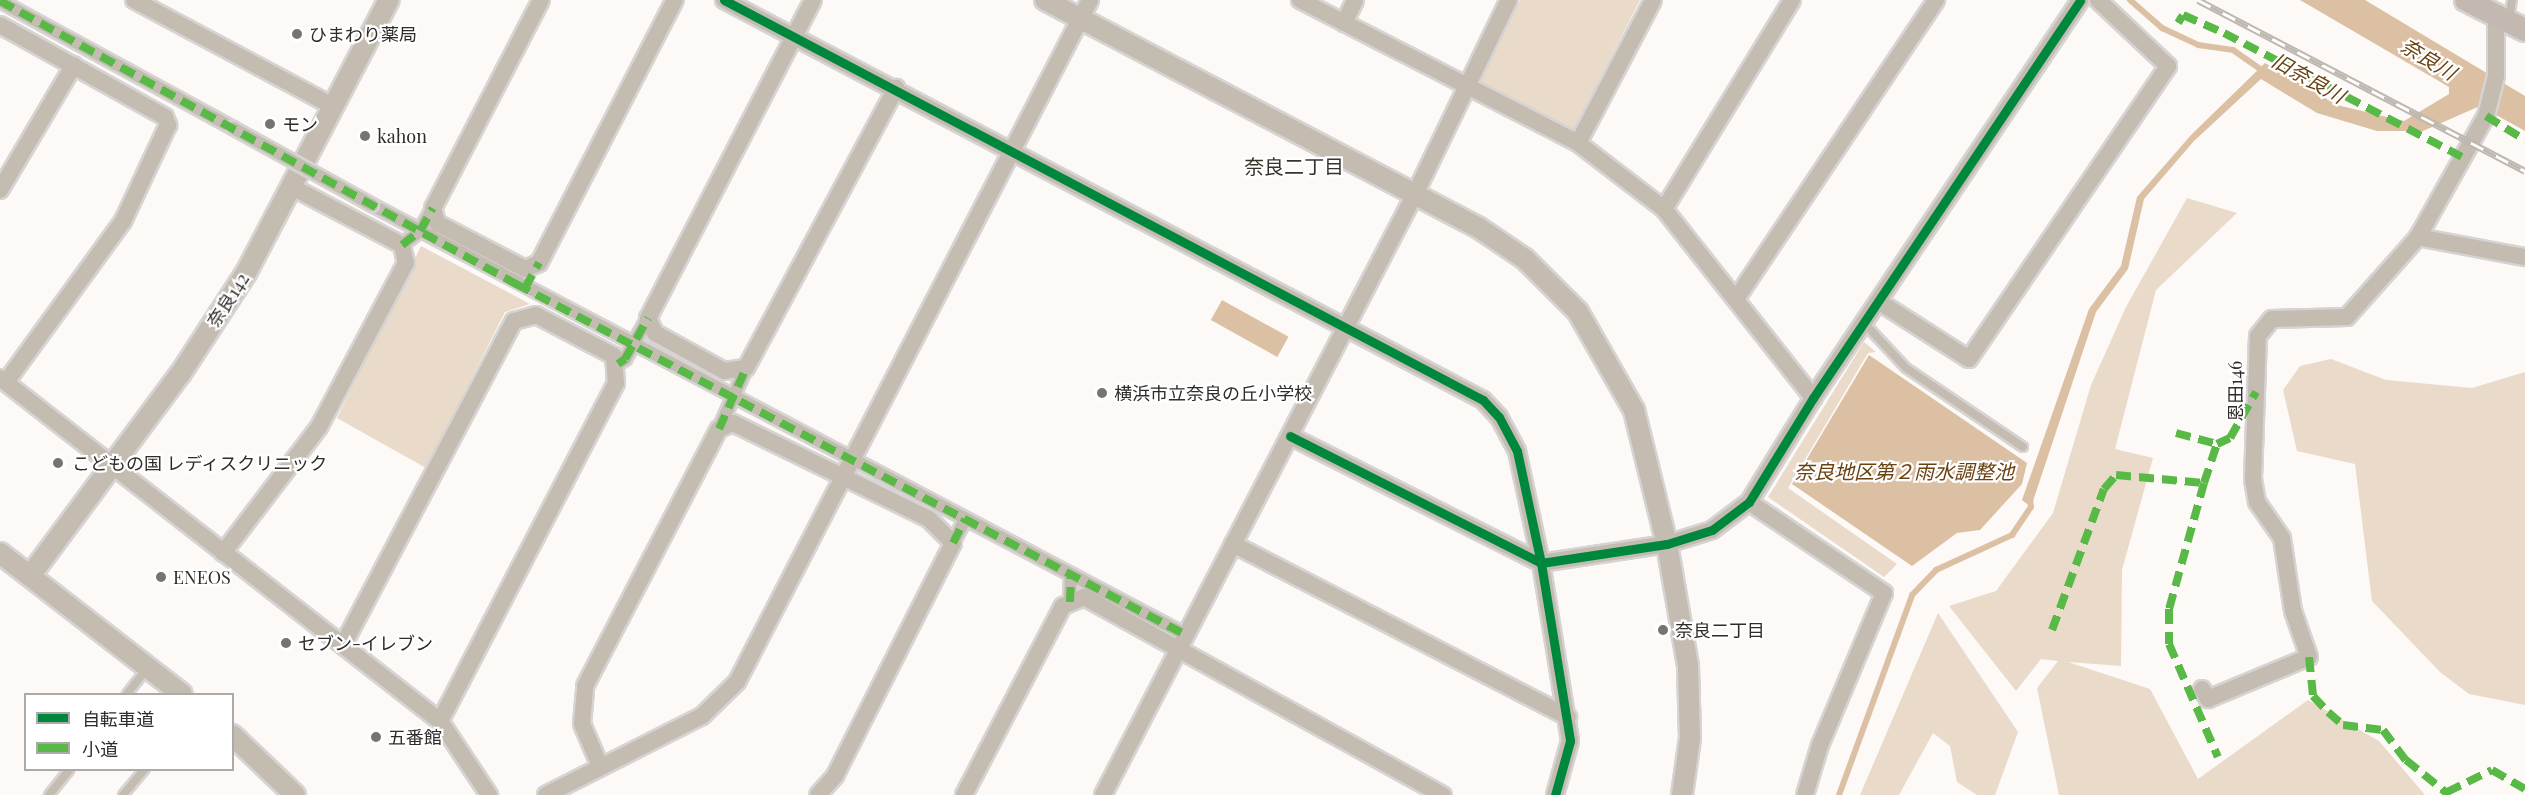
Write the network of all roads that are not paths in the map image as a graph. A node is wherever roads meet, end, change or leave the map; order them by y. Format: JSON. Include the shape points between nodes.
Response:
{"nodes":[{"id":1,"x":134,"y":0,"type":"edge"},
{"id":2,"x":389,"y":0,"type":"edge"},
{"id":3,"x":541,"y":0,"type":"edge"},
{"id":4,"x":675,"y":0,"type":"edge"},
{"id":5,"x":724,"y":0,"type":"edge"},
{"id":6,"x":813,"y":0,"type":"edge"},
{"id":7,"x":1045,"y":0,"type":"edge"},
{"id":8,"x":1090,"y":0,"type":"edge"},
{"id":9,"x":1300,"y":0,"type":"edge"},
{"id":10,"x":1355,"y":0,"type":"edge"},
{"id":11,"x":1509,"y":0,"type":"edge"},
{"id":12,"x":1653,"y":0,"type":"edge"},
{"id":13,"x":1792,"y":0,"type":"edge"},
{"id":14,"x":1936,"y":0,"type":"edge"},
{"id":15,"x":2080,"y":0,"type":"edge"},
{"id":16,"x":2098,"y":0,"type":"edge"},
{"id":17,"x":2466,"y":0,"type":"edge"},
{"id":18,"x":0,"y":1,"type":"edge"},
{"id":19,"x":2511,"y":16,"type":"edge"},
{"id":20,"x":1080,"y":19,"type":"junction"},
{"id":21,"x":1344,"y":23,"type":"junction"},
{"id":22,"x":0,"y":25,"type":"edge"},
{"id":23,"x":794,"y":35,"type":"junction"},
{"id":24,"x":74,"y":65,"type":"junction"},
{"id":25,"x":1467,"y":87,"type":"junction"},
{"id":26,"x":896,"y":88,"type":"junction"},
{"id":27,"x":334,"y":107,"type":"junction"},
{"id":28,"x":1578,"y":143,"type":"junction"},
{"id":29,"x":1010,"y":148,"type":"junction"},
{"id":30,"x":291,"y":187,"type":"junction"},
{"id":31,"x":0,"y":190,"type":"edge"},
{"id":32,"x":1416,"y":192,"type":"junction"},
{"id":33,"x":433,"y":208,"type":"junction"},
{"id":34,"x":1664,"y":209,"type":"junction"},
{"id":35,"x":420,"y":231,"type":"junction"},
{"id":36,"x":2418,"y":237,"type":"junction"},
{"id":37,"x":402,"y":245,"type":"junction"},
{"id":38,"x":2525,"y":257,"type":"edge"},
{"id":39,"x":539,"y":263,"type":"junction"},
{"id":40,"x":525,"y":288,"type":"junction"},
{"id":41,"x":1736,"y":299,"type":"junction"},
{"id":42,"x":1881,"y":303,"type":"junction"},
{"id":43,"x":648,"y":318,"type":"junction"},
{"id":44,"x":1347,"y":324,"type":"junction"},
{"id":45,"x":1866,"y":324,"type":"junction"},
{"id":46,"x":633,"y":345,"type":"junction"},
{"id":47,"x":618,"y":364,"type":"junction"},
{"id":48,"x":746,"y":368,"type":"junction"},
{"id":49,"x":3,"y":380,"type":"edge"},
{"id":50,"x":733,"y":397,"type":"junction"},
{"id":51,"x":1813,"y":398,"type":"junction"},
{"id":52,"x":719,"y":429,"type":"junction"},
{"id":53,"x":1290,"y":436,"type":"junction"},
{"id":54,"x":2023,"y":447,"type":"dead end"},
{"id":55,"x":849,"y":458,"type":"junction"},
{"id":56,"x":111,"y":467,"type":"junction"},
{"id":57,"x":840,"y":475,"type":"junction"},
{"id":58,"x":1749,"y":502,"type":"junction"},
{"id":59,"x":965,"y":519,"type":"junction"},
{"id":60,"x":953,"y":543,"type":"junction"},
{"id":61,"x":1233,"y":544,"type":"junction"},
{"id":62,"x":1667,"y":544,"type":"junction"},
{"id":63,"x":0,"y":553,"type":"edge"},
{"id":64,"x":223,"y":553,"type":"junction"},
{"id":65,"x":1540,"y":563,"type":"junction"},
{"id":66,"x":1071,"y":575,"type":"junction"},
{"id":67,"x":30,"y":576,"type":"junction"},
{"id":68,"x":1070,"y":603,"type":"junction"},
{"id":69,"x":1182,"y":642,"type":"junction"},
{"id":70,"x":343,"y":645,"type":"junction"},
{"id":71,"x":147,"y":668,"type":"junction"},
{"id":72,"x":128,"y":693,"type":"edge"},
{"id":73,"x":181,"y":693,"type":"edge"},
{"id":74,"x":2208,"y":700,"type":"dead end"},
{"id":75,"x":1568,"y":717,"type":"junction"},
{"id":76,"x":440,"y":721,"type":"junction"},
{"id":77,"x":234,"y":737,"type":"edge"},
{"id":78,"x":600,"y":766,"type":"junction"},
{"id":79,"x":68,"y":771,"type":"edge"},
{"id":80,"x":143,"y":771,"type":"edge"},
{"id":81,"x":50,"y":795,"type":"edge"},
{"id":82,"x":123,"y":795,"type":"edge"},
{"id":83,"x":295,"y":795,"type":"edge"},
{"id":84,"x":489,"y":795,"type":"edge"},
{"id":85,"x":546,"y":795,"type":"edge"},
{"id":86,"x":818,"y":795,"type":"edge"},
{"id":87,"x":964,"y":795,"type":"edge"},
{"id":88,"x":1103,"y":795,"type":"edge"},
{"id":89,"x":1443,"y":795,"type":"edge"},
{"id":90,"x":1555,"y":795,"type":"edge"},
{"id":91,"x":1682,"y":795,"type":"edge"},
{"id":92,"x":1805,"y":795,"type":"edge"}],
"edges":[{"from":1,"to":27,"type":"street"},
{"from":2,"to":27,"type":"street","name":"奈良142"},
{"from":3,"to":33,"type":"street"},
{"from":4,"to":39,"type":"street"},
{"from":5,"to":23,"type":"street"},
{"from":6,"to":23,"type":"street"},
{"from":7,"to":20,"type":"street"},
{"from":8,"to":20,"type":"street"},
{"from":9,"to":21,"type":"street"},
{"from":10,"to":21,"type":"street"},
{"from":11,"to":25,"type":"street"},
{"from":12,"to":28,"type":"street"},
{"from":13,"to":34,"type":"street"},
{"from":14,"to":41,"type":"street"},
{"from":15,"to":42,"type":"street"},
{"from":16,"to":42,"type":"street","via":[[2168,66],[1969,359]]},
{"from":17,"to":19,"type":"main road"},
{"from":18,"to":35,"type":"street","bridge":true},
{"from":19,"to":36,"type":"street","name":"恩田146","via":[[2486,116]]},
{"from":20,"to":29,"type":"street"},
{"from":20,"to":32,"type":"street"},
{"from":21,"to":25,"type":"street"},
{"from":22,"to":24,"type":"street"},
{"from":23,"to":26,"type":"street"},
{"from":23,"to":43,"type":"street"},
{"from":24,"to":31,"type":"street"},
{"from":24,"to":49,"type":"street","via":[[165,117],[167,134],[123,221]]},
{"from":25,"to":28,"type":"street"},
{"from":25,"to":32,"type":"street"},
{"from":26,"to":29,"type":"street"},
{"from":26,"to":48,"type":"street"},
{"from":27,"to":30,"type":"street","name":"奈良142"},
{"from":28,"to":34,"type":"street"},
{"from":29,"to":44,"type":"street"},
{"from":29,"to":55,"type":"street"},
{"from":30,"to":37,"type":"street"},
{"from":30,"to":56,"type":"street","name":"奈良142","via":[[246,273]]},
{"from":32,"to":44,"type":"street"},
{"from":32,"to":62,"type":"street","via":[[1525,259],[1578,312],[1634,410]]},
{"from":33,"to":35,"type":"street"},
{"from":33,"to":39,"type":"street","via":[[437,223],[516,264],[525,268]]},
{"from":34,"to":41,"type":"street"},
{"from":35,"to":37,"type":"street"},
{"from":35,"to":40,"type":"street"},
{"from":36,"to":38,"type":"street"},
{"from":36,"to":74,"type":"street","name":"恩田146","via":[[2347,317],[2272,319],[2258,336],[2253,479],[2257,502],[2282,538],[2293,610],[2309,657]]},
{"from":37,"to":64,"type":"street","via":[[406,263],[319,427]]},
{"from":39,"to":40,"type":"street"},
{"from":40,"to":46,"type":"street"},
{"from":41,"to":51,"type":"street"},
{"from":42,"to":45,"type":"street"},
{"from":43,"to":46,"type":"street"},
{"from":43,"to":48,"type":"street","via":[[655,333],[724,371]]},
{"from":44,"to":53,"type":"street"},
{"from":44,"to":65,"type":"street","via":[[1437,372],[1499,417],[1517,451]]},
{"from":45,"to":51,"type":"street"},
{"from":45,"to":54,"type":"lane","via":[[1906,368]]},
{"from":46,"to":47,"type":"street"},
{"from":46,"to":50,"type":"street"},
{"from":47,"to":70,"type":"street","via":[[614,356],[536,315],[514,321]]},
{"from":47,"to":76,"type":"street","via":[[613,389]]},
{"from":48,"to":50,"type":"street"},
{"from":49,"to":56,"type":"street"},
{"from":50,"to":52,"type":"street"},
{"from":50,"to":55,"type":"street"},
{"from":51,"to":58,"type":"street"},
{"from":52,"to":57,"type":"street","via":[[743,424]]},
{"from":52,"to":78,"type":"street","via":[[585,686],[582,724]]},
{"from":53,"to":61,"type":"street"},
{"from":53,"to":65,"type":"street"},
{"from":55,"to":57,"type":"street"},
{"from":55,"to":59,"type":"street"},
{"from":56,"to":64,"type":"street"},
{"from":56,"to":67,"type":"street","name":"奈良142"},
{"from":57,"to":60,"type":"street","via":[[929,519]]},
{"from":57,"to":78,"type":"street","via":[[737,682],[702,716]]},
{"from":58,"to":62,"type":"street","via":[[1712,530]]},
{"from":58,"to":92,"type":"street","via":[[1884,593],[1820,745]]},
{"from":59,"to":60,"type":"street"},
{"from":59,"to":66,"type":"street"},
{"from":60,"to":86,"type":"street","via":[[835,776]]},
{"from":61,"to":69,"type":"street"},
{"from":61,"to":75,"type":"street"},
{"from":62,"to":65,"type":"street"},
{"from":62,"to":91,"type":"street","via":[[1688,666],[1690,738]]},
{"from":63,"to":67,"type":"street"},
{"from":64,"to":70,"type":"street"},
{"from":65,"to":75,"type":"street"},
{"from":66,"to":68,"type":"street"},
{"from":66,"to":69,"type":"street"},
{"from":67,"to":71,"type":"street"},
{"from":68,"to":69,"type":"street","via":[[1083,597]]},
{"from":68,"to":87,"type":"street","via":[[1063,606]]},
{"from":69,"to":88,"type":"street"},
{"from":69,"to":89,"type":"street"},
{"from":70,"to":76,"type":"street"},
{"from":71,"to":72,"type":"lane"},
{"from":71,"to":73,"type":"street"},
{"from":75,"to":90,"type":"street","via":[[1566,768]]},
{"from":76,"to":84,"type":"street"},
{"from":77,"to":83,"type":"street"},
{"from":78,"to":85,"type":"street"},
{"from":79,"to":81,"type":"lane"},
{"from":80,"to":82,"type":"lane"}]}
